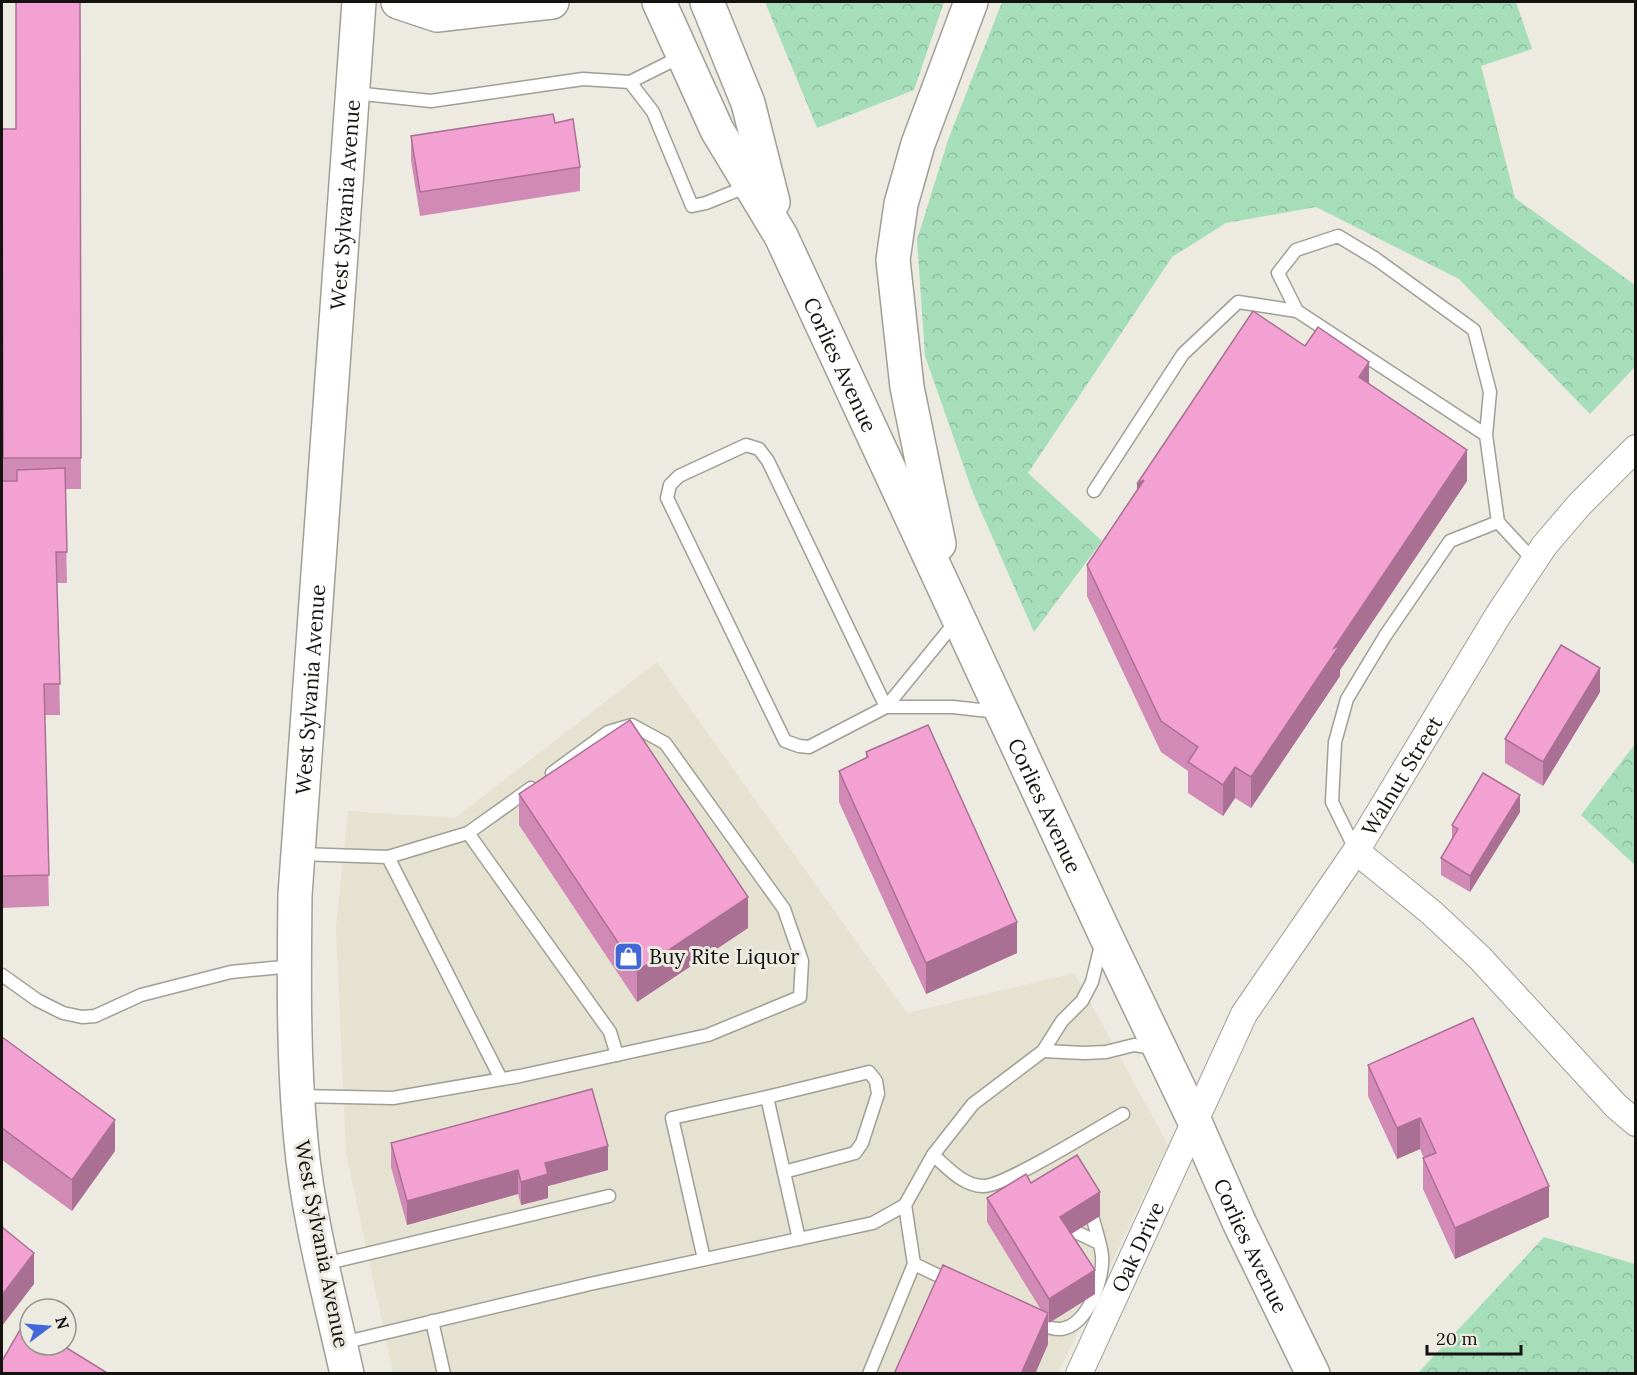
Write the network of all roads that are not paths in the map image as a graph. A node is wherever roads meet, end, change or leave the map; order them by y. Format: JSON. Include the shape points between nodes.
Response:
{"nodes":[{"id":1,"x":359,"y":2,"type":"edge"},
{"id":2,"x":398,"y":2,"type":"edge"},
{"id":3,"x":552,"y":2,"type":"edge"},
{"id":4,"x":658,"y":2,"type":"edge"},
{"id":5,"x":706,"y":2,"type":"edge"},
{"id":6,"x":971,"y":2,"type":"edge"},
{"id":7,"x":683,"y":56,"type":"junction"},
{"id":8,"x":630,"y":81,"type":"junction"},
{"id":9,"x":353,"y":93,"type":"junction"},
{"id":10,"x":751,"y":186,"type":"junction"},
{"id":11,"x":781,"y":236,"type":"junction"},
{"id":12,"x":1297,"y":311,"type":"junction"},
{"id":13,"x":1486,"y":435,"type":"junction"},
{"id":14,"x":1635,"y":448,"type":"edge"},
{"id":15,"x":1094,"y":491,"type":"dead end"},
{"id":16,"x":1498,"y":522,"type":"junction"},
{"id":17,"x":1534,"y":561,"type":"junction"},
{"id":18,"x":954,"y":606,"type":"junction"},
{"id":19,"x":886,"y":707,"type":"junction"},
{"id":20,"x":1004,"y":713,"type":"junction"},
{"id":21,"x":468,"y":833,"type":"junction"},
{"id":22,"x":1356,"y":851,"type":"junction"},
{"id":23,"x":298,"y":854,"type":"junction"},
{"id":24,"x":388,"y":857,"type":"junction"},
{"id":25,"x":1104,"y":932,"type":"junction"},
{"id":26,"x":294,"y":966,"type":"junction"},
{"id":27,"x":2,"y":975,"type":"edge"},
{"id":28,"x":1160,"y":1049,"type":"junction"},
{"id":29,"x":1043,"y":1051,"type":"junction"},
{"id":30,"x":617,"y":1055,"type":"junction"},
{"id":31,"x":501,"y":1079,"type":"junction"},
{"id":32,"x":297,"y":1096,"type":"junction"},
{"id":33,"x":767,"y":1097,"type":"junction"},
{"id":34,"x":1123,"y":1114,"type":"dead end"},
{"id":35,"x":1195,"y":1122,"type":"junction"},
{"id":36,"x":1635,"y":1123,"type":"edge"},
{"id":37,"x":933,"y":1155,"type":"junction"},
{"id":38,"x":1040,"y":1160,"type":"junction"},
{"id":39,"x":784,"y":1172,"type":"junction"},
{"id":40,"x":1050,"y":1175,"type":"edge"},
{"id":41,"x":609,"y":1196,"type":"dead end"},
{"id":42,"x":905,"y":1205,"type":"junction"},
{"id":43,"x":1093,"y":1220,"type":"edge"},
{"id":44,"x":1076,"y":1232,"type":"edge"},
{"id":45,"x":800,"y":1239,"type":"junction"},
{"id":46,"x":1099,"y":1243,"type":"junction"},
{"id":47,"x":704,"y":1260,"type":"junction"},
{"id":48,"x":914,"y":1263,"type":"junction"},
{"id":49,"x":323,"y":1265,"type":"junction"},
{"id":50,"x":965,"y":1288,"type":"edge"},
{"id":51,"x":1023,"y":1316,"type":"edge"},
{"id":52,"x":432,"y":1321,"type":"junction"},
{"id":53,"x":344,"y":1358,"type":"edge"},
{"id":54,"x":444,"y":1374,"type":"edge"},
{"id":55,"x":869,"y":1374,"type":"edge"},
{"id":56,"x":1079,"y":1374,"type":"edge"},
{"id":57,"x":1313,"y":1374,"type":"edge"}],
"edges":[{"from":1,"to":9,"type":"main road","name":"West Sylvania Avenue"},
{"from":2,"to":3,"type":"main road","via":[[437,15]]},
{"from":4,"to":7,"type":"main road"},
{"from":5,"to":11,"type":"main road","via":[[748,103]]},
{"from":6,"to":18,"type":"main road","via":[[918,144],[901,204],[893,260],[907,387]]},
{"from":7,"to":8,"type":"lane"},
{"from":7,"to":10,"type":"main road","via":[[717,130]]},
{"from":8,"to":9,"type":"lane","via":[[583,79],[431,101]]},
{"from":8,"to":10,"type":"lane","via":[[653,112],[692,206]]},
{"from":9,"to":23,"type":"main road","name":"West Sylvania Avenue"},
{"from":10,"to":11,"type":"main road"},
{"from":11,"to":18,"type":"main road","name":"Corlies Avenue"},
{"from":12,"to":13,"type":"lane"},
{"from":12,"to":13,"type":"lane","via":[[1278,273],[1296,250],[1338,237],[1376,259],[1474,330],[1490,392]]},
{"from":12,"to":15,"type":"lane","via":[[1238,302],[1183,354]]},
{"from":13,"to":16,"type":"lane"},
{"from":14,"to":17,"type":"street","name":"Walnut Street","via":[[1579,505]]},
{"from":16,"to":17,"type":"lane"},
{"from":16,"to":22,"type":"lane","via":[[1450,541],[1347,699],[1335,742],[1332,802]]},
{"from":17,"to":22,"type":"street","name":"Walnut Street"},
{"from":18,"to":19,"type":"lane"},
{"from":18,"to":20,"type":"main road","name":"Corlies Avenue"},
{"from":19,"to":19,"type":"lane","via":[[809,747],[785,741],[667,498],[670,485],[679,476],[746,445],[759,449]]},
{"from":19,"to":20,"type":"lane","via":[[952,707]]},
{"from":20,"to":25,"type":"main road","name":"Corlies Avenue"},
{"from":21,"to":24,"type":"lane"},
{"from":21,"to":30,"type":"lane","via":[[610,1032]]},
{"from":21,"to":30,"type":"lane","via":[[608,732],[632,725],[665,744],[784,909],[802,961],[800,997],[708,1035]]},
{"from":22,"to":35,"type":"street","name":"Walnut Street","via":[[1244,1014]]},
{"from":22,"to":36,"type":"street","via":[[1480,958]]},
{"from":23,"to":24,"type":"lane"},
{"from":23,"to":26,"type":"main road","name":"West Sylvania Avenue"},
{"from":24,"to":31,"type":"lane"},
{"from":25,"to":28,"type":"main road","name":"Corlies Avenue"},
{"from":25,"to":29,"type":"lane","via":[[1092,982]]},
{"from":26,"to":27,"type":"lane","via":[[231,972],[141,995],[95,1016],[82,1017],[45,1004]]},
{"from":26,"to":32,"type":"main road","name":"West Sylvania Avenue"},
{"from":28,"to":29,"type":"lane","via":[[1134,1045],[1106,1052]]},
{"from":28,"to":35,"type":"main road","name":"Corlies Avenue"},
{"from":29,"to":37,"type":"lane","via":[[973,1104]]},
{"from":30,"to":31,"type":"lane"},
{"from":31,"to":32,"type":"lane","via":[[393,1098]]},
{"from":32,"to":49,"type":"main road","name":"West Sylvania Avenue","via":[[307,1191]]},
{"from":33,"to":39,"type":"lane"},
{"from":33,"to":39,"type":"lane","via":[[869,1071],[876,1081],[878,1094],[855,1153]]},
{"from":33,"to":47,"type":"lane","via":[[672,1118]]},
{"from":34,"to":38,"type":"lane"},
{"from":35,"to":56,"type":"street","name":"Oak Drive"},
{"from":35,"to":57,"type":"main road","name":"Corlies Avenue"},
{"from":37,"to":38,"type":"lane","via":[[971,1185],[986,1187]]},
{"from":37,"to":42,"type":"lane"},
{"from":38,"to":40,"type":"lane"},
{"from":39,"to":45,"type":"lane"},
{"from":41,"to":49,"type":"lane"},
{"from":42,"to":45,"type":"lane","via":[[873,1223]]},
{"from":42,"to":48,"type":"lane"},
{"from":43,"to":46,"type":"lane"},
{"from":44,"to":46,"type":"lane"},
{"from":45,"to":47,"type":"lane"},
{"from":46,"to":51,"type":"lane","via":[[1102,1255],[1095,1296],[1071,1326],[1060,1330]]},
{"from":47,"to":52,"type":"lane"},
{"from":48,"to":50,"type":"lane"},
{"from":48,"to":55,"type":"lane"},
{"from":49,"to":53,"type":"main road","name":"West Sylvania Avenue"},
{"from":52,"to":53,"type":"lane"},
{"from":52,"to":54,"type":"lane"}]}
